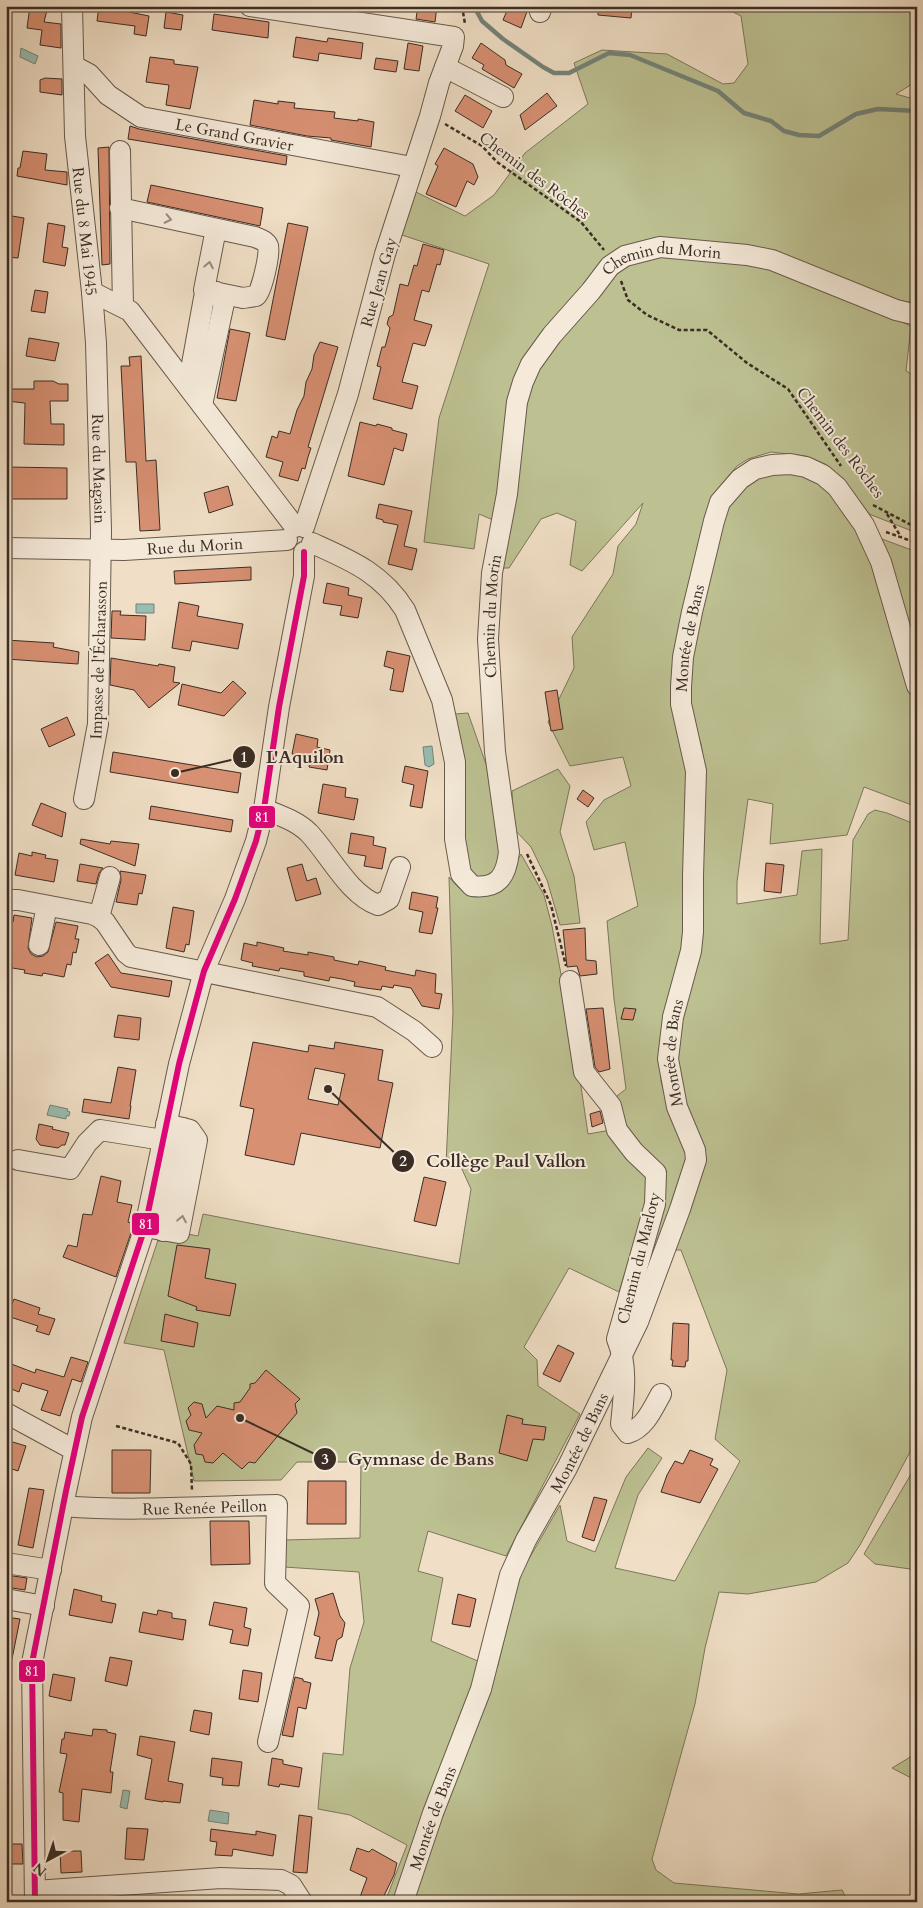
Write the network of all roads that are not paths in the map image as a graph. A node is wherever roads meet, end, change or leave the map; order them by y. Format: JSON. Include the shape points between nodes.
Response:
{"nodes":[{"id":1,"x":72,"y":6,"type":"edge"},
{"id":2,"x":250,"y":6,"type":"edge"},
{"id":3,"x":74,"y":66,"type":"junction"},
{"id":4,"x":445,"y":66,"type":"junction"},
{"id":5,"x":503,"y":97,"type":"dead end"},
{"id":6,"x":120,"y":151,"type":"dead end"},
{"id":7,"x":412,"y":167,"type":"junction"},
{"id":8,"x":120,"y":208,"type":"junction"},
{"id":9,"x":216,"y":229,"type":"junction"},
{"id":10,"x":92,"y":292,"type":"junction"},
{"id":11,"x":216,"y":292,"type":"junction"},
{"id":12,"x":123,"y":306,"type":"junction"},
{"id":13,"x":917,"y":315,"type":"edge"},
{"id":14,"x":188,"y":386,"type":"junction"},
{"id":15,"x":202,"y":405,"type":"junction"},
{"id":16,"x":300,"y":538,"type":"junction"},
{"id":17,"x":6,"y":548,"type":"edge"},
{"id":18,"x":102,"y":550,"type":"junction"},
{"id":19,"x":917,"y":686,"type":"edge"},
{"id":20,"x":84,"y":799,"type":"dead end"},
{"id":21,"x":264,"y":809,"type":"junction"},
{"id":22,"x":400,"y":867,"type":"dead end"},
{"id":23,"x":110,"y":877,"type":"dead end"},
{"id":24,"x":6,"y":900,"type":"edge"},
{"id":25,"x":47,"y":906,"type":"junction"},
{"id":26,"x":99,"y":917,"type":"junction"},
{"id":27,"x":39,"y":945,"type":"dead end"},
{"id":28,"x":204,"y":971,"type":"junction"},
{"id":29,"x":570,"y":981,"type":"road end"},
{"id":30,"x":432,"y":1047,"type":"dead end"},
{"id":31,"x":171,"y":1131,"type":"junction"},
{"id":32,"x":18,"y":1160,"type":"dead end"},
{"id":33,"x":154,"y":1229,"type":"junction"},
{"id":34,"x":622,"y":1351,"type":"junction"},
{"id":35,"x":661,"y":1394,"type":"dead end"},
{"id":36,"x":6,"y":1414,"type":"edge"},
{"id":37,"x":74,"y":1450,"type":"junction"},
{"id":38,"x":63,"y":1506,"type":"junction"},
{"id":39,"x":6,"y":1562,"type":"edge"},
{"id":40,"x":51,"y":1570,"type":"junction"},
{"id":41,"x":6,"y":1599,"type":"edge"},
{"id":42,"x":44,"y":1606,"type":"junction"},
{"id":43,"x":268,"y":1742,"type":"dead end"},
{"id":44,"x":35,"y":1896,"type":"edge"},
{"id":45,"x":302,"y":1902,"type":"edge"},
{"id":46,"x":403,"y":1902,"type":"edge"}],
"edges":[{"from":1,"to":3,"type":"street","name":"Rue du 8 Mai 1945"},
{"from":2,"to":4,"type":"street","name":"Rue Jean Gay","via":[[454,37]]},
{"from":3,"to":7,"type":"street","name":"Le Grand Gravier","via":[[141,117]]},
{"from":3,"to":10,"type":"street","name":"Rue du 8 Mai 1945","via":[[75,136]]},
{"from":4,"to":5,"type":"street"},
{"from":4,"to":7,"type":"street","name":"Rue Jean Gay"},
{"from":6,"to":8,"type":"street"},
{"from":7,"to":16,"type":"street","name":"Rue Jean Gay","via":[[370,306],[348,394]]},
{"from":8,"to":9,"type":"street","one_way":true},
{"from":8,"to":12,"type":"street"},
{"from":11,"to":9,"type":"street","one_way":true,"via":[[204,290]]},
{"from":9,"to":11,"type":"street","via":[[260,239],[265,242],[268,252],[261,289],[256,296],[243,298]]},
{"from":10,"to":12,"type":"street","name":"Rue du 8 Mai 1945"},
{"from":10,"to":18,"type":"street","name":"Rue du Magasin"},
{"from":11,"to":14,"type":"street","via":[[204,298]]},
{"from":11,"to":15,"type":"street","via":[[224,303]]},
{"from":12,"to":14,"type":"street","name":"Rue du 8 Mai 1945"},
{"from":13,"to":16,"type":"street","name":"Chemin du Morin","via":[[896,310],[772,260],[660,247],[625,256],[614,263],[531,364],[517,402],[507,494],[492,573],[488,639],[495,752],[509,852],[504,875],[494,884],[472,886],[461,874],[455,840],[455,762],[444,709],[405,610],[379,579],[358,564]]},
{"from":14,"to":15,"type":"street","name":"Rue du 8 Mai 1945"},
{"from":15,"to":16,"type":"street","name":"Rue du 8 Mai 1945"},
{"from":16,"to":18,"type":"street","name":"Rue du Morin"},
{"from":16,"to":21,"type":"street","via":[[304,576]]},
{"from":17,"to":18,"type":"street"},
{"from":18,"to":20,"type":"street","name":"Impasse de l'Écharasson","via":[[98,724]]},
{"from":19,"to":34,"type":"street","name":"Montée de Bans","via":[[880,562],[864,525],[837,487],[823,475],[790,464],[756,469],[740,479],[720,502],[683,657],[681,704],[696,771],[693,932],[689,960],[673,1017],[668,1059],[676,1107],[695,1150],[696,1160],[638,1322]]},
{"from":21,"to":22,"type":"street","via":[[285,817],[307,832],[356,892],[369,902],[378,905],[389,899]]},
{"from":21,"to":28,"type":"street","via":[[256,841]]},
{"from":23,"to":26,"type":"street"},
{"from":24,"to":25,"type":"street"},
{"from":25,"to":26,"type":"street"},
{"from":25,"to":27,"type":"street"},
{"from":26,"to":28,"type":"street","via":[[132,957]]},
{"from":28,"to":30,"type":"street","via":[[377,1007],[414,1030]]},
{"from":28,"to":31,"type":"street","via":[[179,1064]]},
{"from":29,"to":34,"type":"street","name":"Chemin du Marloty","via":[[584,1072],[611,1106],[617,1130],[656,1173],[655,1204],[617,1339]]},
{"from":31,"to":32,"type":"street","via":[[100,1130],[70,1169]]},
{"from":31,"to":33,"type":"street"},
{"from":33,"to":31,"type":"street","one_way":true,"via":[[179,1233],[196,1149],[197,1140],[190,1130]]},
{"from":33,"to":37,"type":"street","via":[[82,1417]]},
{"from":34,"to":35,"type":"street","name":"Chemin du Marloty","via":[[625,1386],[621,1424],[628,1433],[648,1418]]},
{"from":34,"to":46,"type":"street","name":"Montée de Bans","via":[[567,1468],[510,1575],[481,1689]]},
{"from":36,"to":37,"type":"street"},
{"from":37,"to":38,"type":"street"},
{"from":38,"to":40,"type":"street"},
{"from":38,"to":43,"type":"street","name":"Rue Renée Peillon","via":[[148,1510],[277,1505],[275,1583],[299,1606]]},
{"from":39,"to":40,"type":"street"},
{"from":40,"to":42,"type":"street"},
{"from":41,"to":42,"type":"street"},
{"from":42,"to":44,"type":"street","via":[[31,1682]]},
{"from":44,"to":45,"type":"street","via":[[221,1878],[281,1880],[291,1885]]}]}
